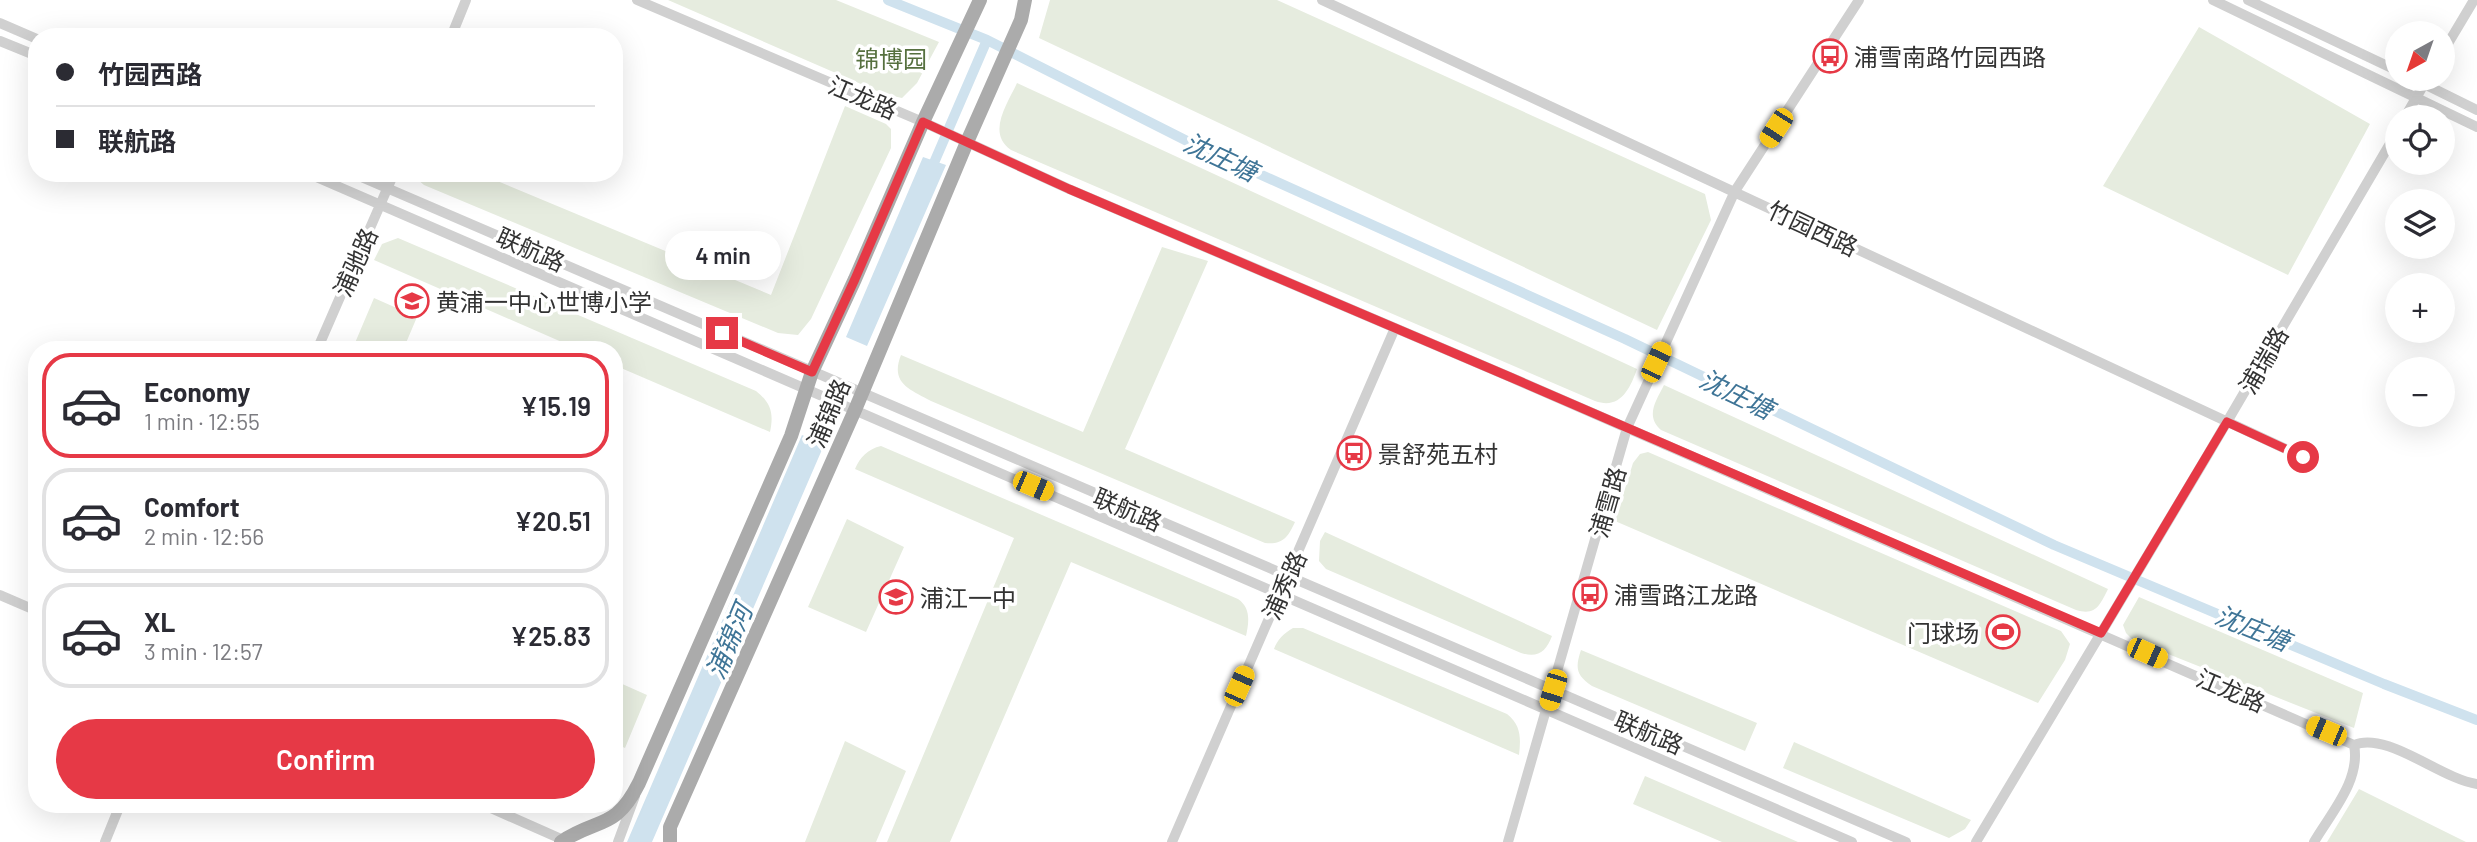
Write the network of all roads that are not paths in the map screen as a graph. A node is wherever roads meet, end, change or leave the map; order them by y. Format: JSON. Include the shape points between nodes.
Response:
{"nodes":[{"id":1,"x":466,"y":0,"type":"edge"},
{"id":2,"x":637,"y":0,"type":"edge"},
{"id":3,"x":1026,"y":0,"type":"edge"},
{"id":4,"x":1322,"y":0,"type":"edge"},
{"id":5,"x":1859,"y":0,"type":"edge"},
{"id":6,"x":2213,"y":0,"type":"edge"},
{"id":7,"x":2248,"y":0,"type":"edge"},
{"id":8,"x":2474,"y":0,"type":"edge"},
{"id":9,"x":977,"y":4,"type":"edge"},
{"id":10,"x":0,"y":23,"type":"edge"},
{"id":11,"x":455,"y":28,"type":"edge"},
{"id":12,"x":2455,"y":32,"type":"edge"},
{"id":13,"x":28,"y":35,"type":"edge"},
{"id":14,"x":0,"y":41,"type":"edge"},
{"id":15,"x":28,"y":52,"type":"edge"},
{"id":16,"x":2385,"y":65,"type":"edge"},
{"id":17,"x":2418,"y":91,"type":"edge"},
{"id":18,"x":2442,"y":91,"type":"edge"},
{"id":19,"x":2416,"y":98,"type":"junction"},
{"id":20,"x":2412,"y":105,"type":"edge"},
{"id":21,"x":2477,"y":110,"type":"edge"},
{"id":22,"x":923,"y":122,"type":"junction"},
{"id":23,"x":2477,"y":127,"type":"edge"},
{"id":24,"x":967,"y":142,"type":"junction"},
{"id":25,"x":2385,"y":152,"type":"edge"},
{"id":26,"x":328,"y":182,"type":"edge"},
{"id":27,"x":373,"y":182,"type":"edge"},
{"id":28,"x":390,"y":182,"type":"edge"},
{"id":29,"x":387,"y":188,"type":"junction"},
{"id":30,"x":1735,"y":191,"type":"junction"},
{"id":31,"x":380,"y":205,"type":"junction"},
{"id":32,"x":1395,"y":328,"type":"junction"},
{"id":33,"x":321,"y":341,"type":"edge"},
{"id":34,"x":818,"y":375,"type":"junction"},
{"id":35,"x":811,"y":391,"type":"junction"},
{"id":36,"x":856,"y":391,"type":"junction"},
{"id":37,"x":850,"y":408,"type":"junction"},
{"id":38,"x":2227,"y":422,"type":"junction"},
{"id":39,"x":1627,"y":428,"type":"junction"},
{"id":40,"x":2303,"y":457,"type":"dead end"},
{"id":41,"x":1288,"y":577,"type":"junction"},
{"id":42,"x":1280,"y":593,"type":"junction"},
{"id":43,"x":0,"y":595,"type":"edge"},
{"id":44,"x":28,"y":607,"type":"edge"},
{"id":45,"x":2101,"y":633,"type":"junction"},
{"id":46,"x":1553,"y":690,"type":"junction"},
{"id":47,"x":1547,"y":709,"type":"junction"},
{"id":48,"x":2354,"y":745,"type":"junction"},
{"id":49,"x":639,"y":783,"type":"junction"},
{"id":50,"x":2477,"y":784,"type":"edge"},
{"id":51,"x":623,"y":809,"type":"edge"},
{"id":52,"x":117,"y":813,"type":"edge"},
{"id":53,"x":502,"y":813,"type":"edge"},
{"id":54,"x":620,"y":813,"type":"edge"},
{"id":55,"x":564,"y":841,"type":"edge"},
{"id":56,"x":105,"y":842,"type":"edge"},
{"id":57,"x":618,"y":842,"type":"edge"},
{"id":58,"x":670,"y":842,"type":"edge"},
{"id":59,"x":1172,"y":842,"type":"edge"},
{"id":60,"x":1508,"y":842,"type":"edge"},
{"id":61,"x":1852,"y":842,"type":"edge"},
{"id":62,"x":1906,"y":842,"type":"edge"},
{"id":63,"x":1976,"y":842,"type":"edge"},
{"id":64,"x":2314,"y":842,"type":"edge"}],
"edges":[{"from":1,"to":11,"type":"street"},
{"from":2,"to":22,"type":"street","name":"江龙路"},
{"from":3,"to":24,"type":"main road","name":"浦锦路"},
{"from":4,"to":30,"type":"street","name":"竹园西路"},
{"from":5,"to":30,"type":"street","name":"浦雪路"},
{"from":6,"to":19,"type":"street"},
{"from":7,"to":16,"type":"street"},
{"from":8,"to":12,"type":"street"},
{"from":9,"to":22,"type":"main road","name":"浦锦路"},
{"from":10,"to":13,"type":"street"},
{"from":14,"to":15,"type":"street"},
{"from":17,"to":19,"type":"street"},
{"from":18,"to":21,"type":"street"},
{"from":19,"to":20,"type":"street"},
{"from":19,"to":23,"type":"street"},
{"from":22,"to":24,"type":"street","name":"江龙路"},
{"from":22,"to":34,"type":"main road","name":"浦锦路"},
{"from":24,"to":32,"type":"street","name":"江龙路"},
{"from":24,"to":36,"type":"main road","name":"浦锦路"},
{"from":25,"to":38,"type":"street","name":"浦瑞路"},
{"from":26,"to":31,"type":"street","name":"联航路"},
{"from":27,"to":29,"type":"street","name":"联航路"},
{"from":28,"to":29,"type":"street","name":"浦驰路"},
{"from":29,"to":31,"type":"street","name":"浦驰路"},
{"from":29,"to":34,"type":"street","name":"联航路"},
{"from":30,"to":38,"type":"street","name":"竹园西路"},
{"from":30,"to":39,"type":"street","name":"浦雪路"},
{"from":31,"to":33,"type":"street","name":"浦驰路"},
{"from":31,"to":35,"type":"street","name":"联航路"},
{"from":32,"to":39,"type":"street","name":"江龙路"},
{"from":32,"to":41,"type":"street","name":"浦秀路"},
{"from":34,"to":35,"type":"main road","name":"浦锦路"},
{"from":34,"to":36,"type":"street","name":"联航路"},
{"from":35,"to":37,"type":"street","name":"联航路"},
{"from":35,"to":49,"type":"main road","name":"浦锦路"},
{"from":36,"to":37,"type":"main road","name":"浦锦路"},
{"from":36,"to":41,"type":"street","name":"联航路"},
{"from":37,"to":42,"type":"street","name":"联航路"},
{"from":37,"to":58,"type":"main road","name":"浦锦路","via":[[670,827]]},
{"from":38,"to":40,"type":"street","name":"竹园西路"},
{"from":38,"to":45,"type":"street","name":"浦瑞路"},
{"from":39,"to":45,"type":"street","name":"江龙路"},
{"from":39,"to":46,"type":"street","name":"浦雪路"},
{"from":41,"to":42,"type":"street","name":"浦秀路"},
{"from":41,"to":46,"type":"street","name":"联航路"},
{"from":42,"to":47,"type":"street","name":"联航路"},
{"from":42,"to":59,"type":"street","name":"浦秀路"},
{"from":43,"to":44,"type":"street"},
{"from":45,"to":48,"type":"street","name":"江龙路"},
{"from":45,"to":63,"type":"street","name":"浦瑞路"},
{"from":46,"to":47,"type":"street","name":"浦雪路"},
{"from":46,"to":62,"type":"street","name":"联航路"},
{"from":47,"to":60,"type":"street","name":"浦雪路"},
{"from":47,"to":61,"type":"street","name":"联航路"},
{"from":48,"to":50,"type":"street","name":"江龙路","via":[[2372,741]]},
{"from":48,"to":64,"type":"street","via":[[2351,779]]},
{"from":49,"to":51,"type":"main road","name":"浦锦路"},
{"from":49,"to":57,"type":"street","name":"浦锦路"},
{"from":52,"to":56,"type":"street"},
{"from":53,"to":55,"type":"street"},
{"from":54,"to":55,"type":"main road","name":"浦锦路"}]}
